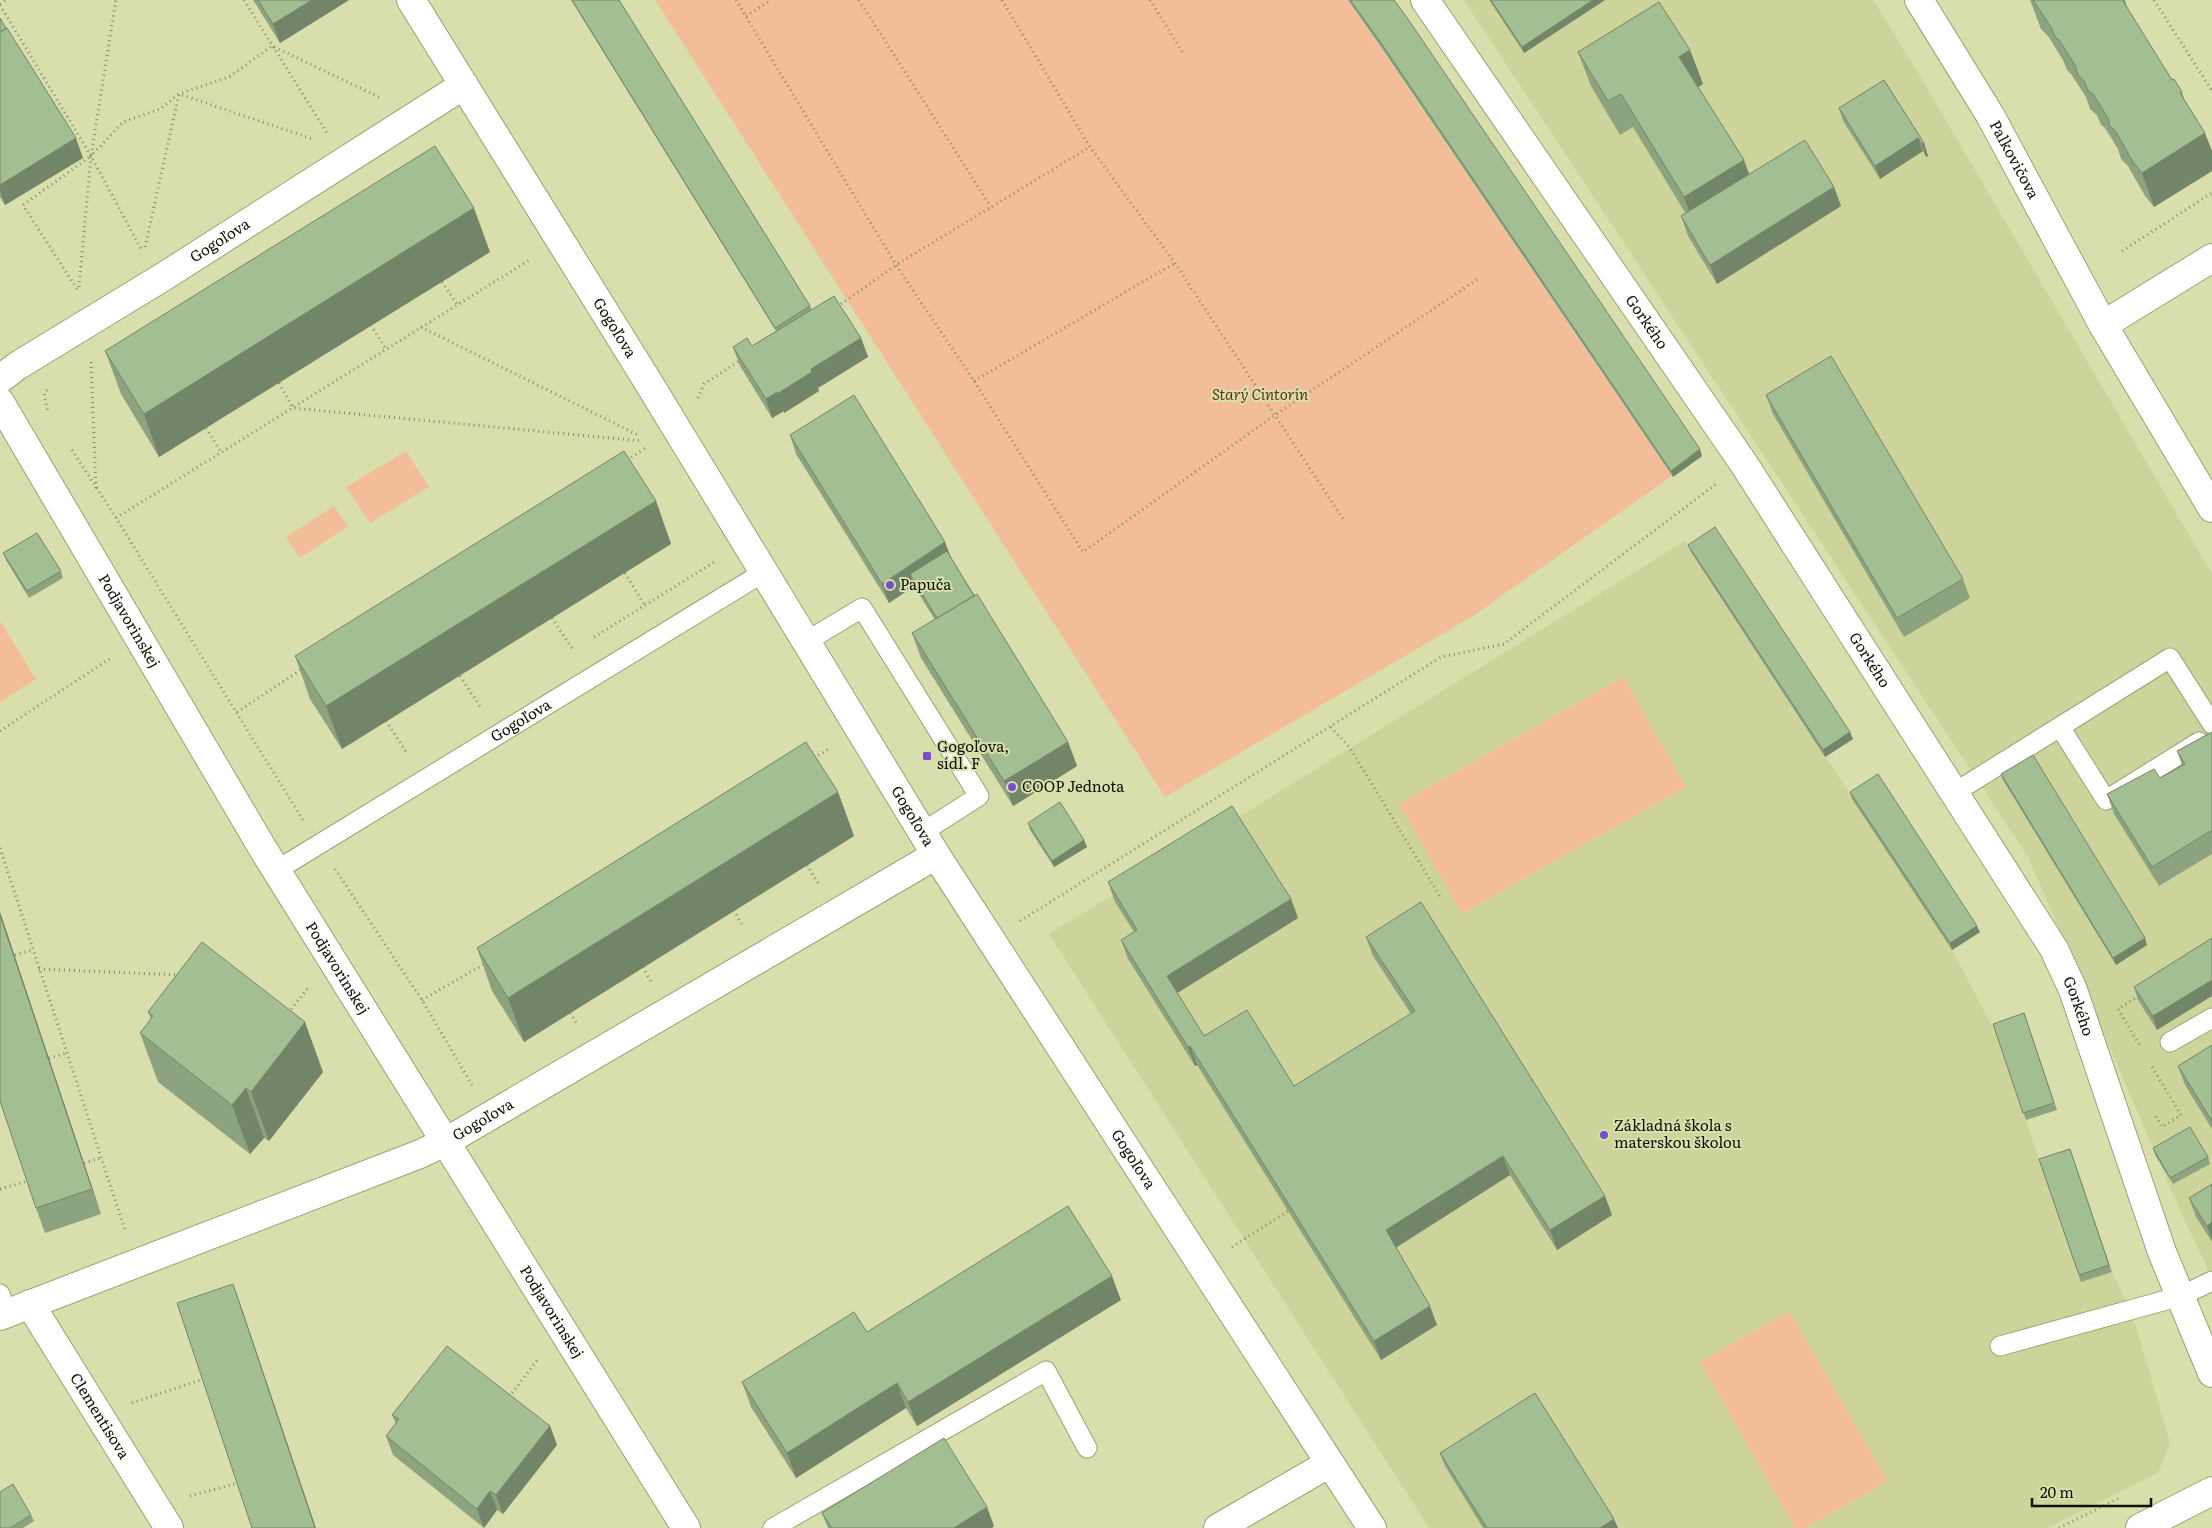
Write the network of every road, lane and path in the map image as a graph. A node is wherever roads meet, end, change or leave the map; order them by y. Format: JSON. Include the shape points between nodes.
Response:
{"nodes":[{"id":1,"x":6,"y":0,"type":"edge"},
{"id":2,"x":116,"y":0,"type":"edge"},
{"id":3,"x":244,"y":0,"type":"edge"},
{"id":4,"x":410,"y":0,"type":"edge"},
{"id":5,"x":736,"y":0,"type":"edge"},
{"id":6,"x":771,"y":0,"type":"edge"},
{"id":7,"x":859,"y":0,"type":"edge"},
{"id":8,"x":1002,"y":0,"type":"edge"},
{"id":9,"x":1150,"y":0,"type":"edge"},
{"id":10,"x":1425,"y":0,"type":"edge"},
{"id":11,"x":1919,"y":0,"type":"edge"},
{"id":12,"x":2154,"y":0,"type":"edge"},
{"id":13,"x":0,"y":4,"type":"edge"},
{"id":14,"x":746,"y":16,"type":"junction"},
{"id":15,"x":272,"y":46,"type":"junction"},
{"id":16,"x":1183,"y":53,"type":"dead end"},
{"id":17,"x":464,"y":85,"type":"junction"},
{"id":18,"x":2212,"y":92,"type":"edge"},
{"id":19,"x":179,"y":94,"type":"junction"},
{"id":20,"x":425,"y":109,"type":"junction"},
{"id":21,"x":1090,"y":147,"type":"junction"},
{"id":22,"x":340,"y":154,"type":"junction"},
{"id":23,"x":91,"y":156,"type":"junction"},
{"id":24,"x":2212,"y":193,"type":"edge"},
{"id":25,"x":991,"y":207,"type":"junction"},
{"id":26,"x":2122,"y":251,"type":"dead end"},
{"id":27,"x":537,"y":254,"type":"dead end"},
{"id":28,"x":2212,"y":258,"type":"edge"},
{"id":29,"x":1174,"y":262,"type":"junction"},
{"id":30,"x":896,"y":265,"type":"junction"},
{"id":31,"x":1478,"y":279,"type":"dead end"},
{"id":32,"x":442,"y":282,"type":"edge"},
{"id":33,"x":457,"y":304,"type":"junction"},
{"id":34,"x":831,"y":310,"type":"edge"},
{"id":35,"x":86,"y":325,"type":"junction"},
{"id":36,"x":371,"y":325,"type":"edge"},
{"id":37,"x":2102,"y":325,"type":"junction"},
{"id":38,"x":421,"y":327,"type":"junction"},
{"id":39,"x":386,"y":349,"type":"junction"},
{"id":40,"x":746,"y":357,"type":"edge"},
{"id":41,"x":0,"y":379,"type":"edge"},
{"id":42,"x":974,"y":381,"type":"junction"},
{"id":43,"x":280,"y":382,"type":"edge"},
{"id":44,"x":50,"y":387,"type":"dead end"},
{"id":45,"x":0,"y":402,"type":"edge"},
{"id":46,"x":293,"y":408,"type":"junction"},
{"id":47,"x":49,"y":414,"type":"dead end"},
{"id":48,"x":1275,"y":415,"type":"junction"},
{"id":49,"x":206,"y":428,"type":"edge"},
{"id":50,"x":676,"y":428,"type":"junction"},
{"id":51,"x":653,"y":442,"type":"junction"},
{"id":52,"x":70,"y":447,"type":"dead end"},
{"id":53,"x":221,"y":452,"type":"junction"},
{"id":54,"x":622,"y":462,"type":"edge"},
{"id":55,"x":1722,"y":480,"type":"dead end"},
{"id":56,"x":96,"y":489,"type":"junction"},
{"id":57,"x":2212,"y":508,"type":"edge"},
{"id":58,"x":116,"y":518,"type":"junction"},
{"id":59,"x":1343,"y":519,"type":"dead end"},
{"id":60,"x":764,"y":572,"type":"junction"},
{"id":61,"x":625,"y":573,"type":"edge"},
{"id":62,"x":645,"y":606,"type":"dead end"},
{"id":63,"x":176,"y":614,"type":"junction"},
{"id":64,"x":552,"y":618,"type":"edge"},
{"id":65,"x":141,"y":638,"type":"junction"},
{"id":66,"x":807,"y":641,"type":"junction"},
{"id":67,"x":573,"y":650,"type":"dead end"},
{"id":68,"x":303,"y":669,"type":"edge"},
{"id":69,"x":460,"y":676,"type":"edge"},
{"id":70,"x":481,"y":708,"type":"dead end"},
{"id":71,"x":237,"y":712,"type":"junction"},
{"id":72,"x":386,"y":721,"type":"edge"},
{"id":73,"x":2212,"y":724,"type":"edge"},
{"id":74,"x":1331,"y":727,"type":"junction"},
{"id":75,"x":2060,"y":727,"type":"junction"},
{"id":76,"x":0,"y":731,"type":"edge"},
{"id":77,"x":2212,"y":734,"type":"edge"},
{"id":78,"x":838,"y":743,"type":"dead end"},
{"id":79,"x":407,"y":754,"type":"dead end"},
{"id":80,"x":812,"y":758,"type":"edge"},
{"id":81,"x":1954,"y":793,"type":"junction"},
{"id":82,"x":319,"y":844,"type":"junction"},
{"id":83,"x":929,"y":844,"type":"junction"},
{"id":84,"x":0,"y":848,"type":"edge"},
{"id":85,"x":807,"y":865,"type":"edge"},
{"id":86,"x":278,"y":870,"type":"junction"},
{"id":87,"x":820,"y":886,"type":"dead end"},
{"id":88,"x":1441,"y":898,"type":"dead end"},
{"id":89,"x":734,"y":910,"type":"edge"},
{"id":90,"x":1018,"y":923,"type":"dead end"},
{"id":91,"x":746,"y":932,"type":"dead end"},
{"id":92,"x":33,"y":950,"type":"junction"},
{"id":93,"x":15,"y":955,"type":"edge"},
{"id":94,"x":491,"y":960,"type":"edge"},
{"id":95,"x":642,"y":967,"type":"edge"},
{"id":96,"x":39,"y":969,"type":"junction"},
{"id":97,"x":189,"y":976,"type":"edge"},
{"id":98,"x":311,"y":984,"type":"dead end"},
{"id":99,"x":654,"y":986,"type":"dead end"},
{"id":100,"x":422,"y":1000,"type":"junction"},
{"id":101,"x":570,"y":1013,"type":"edge"},
{"id":102,"x":286,"y":1015,"type":"edge"},
{"id":103,"x":2212,"y":1018,"type":"edge"},
{"id":104,"x":582,"y":1031,"type":"dead end"},
{"id":105,"x":2170,"y":1042,"type":"dead end"},
{"id":106,"x":67,"y":1053,"type":"junction"},
{"id":107,"x":49,"y":1058,"type":"edge"},
{"id":108,"x":474,"y":1089,"type":"dead end"},
{"id":109,"x":447,"y":1141,"type":"junction"},
{"id":110,"x":101,"y":1158,"type":"junction"},
{"id":111,"x":84,"y":1163,"type":"edge"},
{"id":112,"x":28,"y":1182,"type":"edge"},
{"id":113,"x":0,"y":1189,"type":"edge"},
{"id":114,"x":1288,"y":1211,"type":"edge"},
{"id":115,"x":126,"y":1234,"type":"dead end"},
{"id":116,"x":1231,"y":1248,"type":"dead end"},
{"id":117,"x":2212,"y":1281,"type":"edge"},
{"id":118,"x":2181,"y":1296,"type":"junction"},
{"id":119,"x":9,"y":1307,"type":"edge"},
{"id":120,"x":2000,"y":1346,"type":"dead end"},
{"id":121,"x":545,"y":1350,"type":"dead end"},
{"id":122,"x":2212,"y":1373,"type":"edge"},
{"id":123,"x":203,"y":1379,"type":"edge"},
{"id":124,"x":129,"y":1403,"type":"dead end"},
{"id":125,"x":504,"y":1404,"type":"edge"},
{"id":126,"x":1087,"y":1448,"type":"dead end"},
{"id":127,"x":1330,"y":1463,"type":"junction"},
{"id":128,"x":238,"y":1483,"type":"edge"},
{"id":129,"x":2212,"y":1491,"type":"edge"},
{"id":130,"x":2126,"y":1495,"type":"dead end"},
{"id":131,"x":187,"y":1497,"type":"dead end"},
{"id":132,"x":170,"y":1528,"type":"edge"},
{"id":133,"x":686,"y":1528,"type":"edge"},
{"id":134,"x":773,"y":1528,"type":"edge"},
{"id":135,"x":1218,"y":1528,"type":"edge"},
{"id":136,"x":1372,"y":1528,"type":"edge"},
{"id":137,"x":2059,"y":1528,"type":"edge"},
{"id":138,"x":2140,"y":1528,"type":"edge"}],
"edges":[{"from":1,"to":13,"type":"path"},
{"from":2,"to":23,"type":"path"},
{"from":3,"to":15,"type":"path"},
{"from":4,"to":17,"type":"street","name":"Gogoľova"},
{"from":5,"to":14,"type":"path"},
{"from":6,"to":14,"type":"path"},
{"from":7,"to":25,"type":"path"},
{"from":8,"to":21,"type":"path"},
{"from":9,"to":16,"type":"path"},
{"from":10,"to":81,"type":"street","name":"Gorkého","via":[[1744,464]]},
{"from":11,"to":37,"type":"street","name":"Palkovičova","via":[[1990,115]]},
{"from":12,"to":18,"type":"path"},
{"from":13,"to":23,"type":"path"},
{"from":14,"to":30,"type":"path"},
{"from":15,"to":19,"type":"path","via":[[229,77]]},
{"from":15,"to":20,"type":"path","via":[[395,105]]},
{"from":15,"to":22,"type":"path"},
{"from":17,"to":20,"type":"street","name":"Gogoľova"},
{"from":17,"to":50,"type":"street","name":"Gogoľova"},
{"from":19,"to":22,"type":"path"},
{"from":19,"to":23,"type":"path","via":[[160,109],[123,122]]},
{"from":19,"to":23,"type":"path","via":[[144,253]]},
{"from":20,"to":22,"type":"street","name":"Gogoľova"},
{"from":21,"to":25,"type":"path"},
{"from":21,"to":29,"type":"path"},
{"from":22,"to":35,"type":"street","name":"Gogoľova"},
{"from":23,"to":23,"type":"path","via":[[80,283],[79,293],[23,205]]},
{"from":24,"to":26,"type":"path"},
{"from":25,"to":30,"type":"path"},
{"from":27,"to":33,"type":"path"},
{"from":28,"to":37,"type":"street"},
{"from":29,"to":42,"type":"path"},
{"from":29,"to":48,"type":"path"},
{"from":30,"to":34,"type":"path"},
{"from":30,"to":42,"type":"path"},
{"from":31,"to":48,"type":"path"},
{"from":32,"to":33,"type":"path"},
{"from":33,"to":38,"type":"path"},
{"from":35,"to":41,"type":"street","name":"Gogoľova"},
{"from":35,"to":56,"type":"path","via":[[90,346]]},
{"from":36,"to":39,"type":"path"},
{"from":37,"to":57,"type":"street","name":"Palkovičova"},
{"from":38,"to":39,"type":"path"},
{"from":38,"to":51,"type":"path"},
{"from":39,"to":46,"type":"path"},
{"from":40,"to":50,"type":"path","via":[[704,384],[692,415]]},
{"from":42,"to":48,"type":"path","via":[[1084,552]]},
{"from":43,"to":46,"type":"path"},
{"from":44,"to":47,"type":"path","via":[[44,394]]},
{"from":45,"to":65,"type":"street","name":"Podjavorinskej"},
{"from":46,"to":51,"type":"path"},
{"from":46,"to":53,"type":"path"},
{"from":48,"to":59,"type":"path"},
{"from":49,"to":53,"type":"path"},
{"from":50,"to":51,"type":"path"},
{"from":50,"to":60,"type":"street","name":"Gogoľova"},
{"from":51,"to":54,"type":"path"},
{"from":52,"to":56,"type":"path"},
{"from":53,"to":58,"type":"path"},
{"from":55,"to":74,"type":"path","via":[[1504,644],[1442,657]]},
{"from":56,"to":58,"type":"path"},
{"from":58,"to":63,"type":"path"},
{"from":60,"to":66,"type":"street","name":"Gogoľova"},
{"from":60,"to":82,"type":"lane","name":"Gogoľova"},
{"from":61,"to":62,"type":"path"},
{"from":63,"to":65,"type":"path"},
{"from":63,"to":71,"type":"path"},
{"from":64,"to":67,"type":"path"},
{"from":65,"to":76,"type":"path"},
{"from":65,"to":86,"type":"street","name":"Podjavorinskej"},
{"from":66,"to":83,"type":"street","name":"Gogoľova"},
{"from":66,"to":83,"type":"lane","via":[[862,608],[979,796]]},
{"from":68,"to":71,"type":"path"},
{"from":69,"to":70,"type":"path"},
{"from":71,"to":82,"type":"path"},
{"from":72,"to":79,"type":"path"},
{"from":73,"to":75,"type":"lane","via":[[2170,658]]},
{"from":74,"to":88,"type":"path","via":[[1350,748]]},
{"from":74,"to":90,"type":"path"},
{"from":75,"to":77,"type":"lane","via":[[2106,800]]},
{"from":75,"to":81,"type":"lane"},
{"from":78,"to":80,"type":"path"},
{"from":81,"to":118,"type":"street","name":"Gorkého","via":[[2054,949],[2073,990],[2162,1252]]},
{"from":82,"to":86,"type":"lane","name":"Gogoľova"},
{"from":82,"to":100,"type":"path"},
{"from":83,"to":109,"type":"street","name":"Gogoľova"},
{"from":83,"to":127,"type":"street","name":"Gogoľova"},
{"from":84,"to":92,"type":"path"},
{"from":85,"to":87,"type":"path"},
{"from":86,"to":109,"type":"street","name":"Podjavorinskej"},
{"from":89,"to":91,"type":"path"},
{"from":92,"to":93,"type":"path"},
{"from":92,"to":96,"type":"path"},
{"from":94,"to":100,"type":"path"},
{"from":95,"to":99,"type":"path"},
{"from":96,"to":97,"type":"path"},
{"from":96,"to":106,"type":"path"},
{"from":98,"to":102,"type":"path"},
{"from":100,"to":108,"type":"path"},
{"from":101,"to":104,"type":"path"},
{"from":103,"to":105,"type":"lane"},
{"from":106,"to":107,"type":"path"},
{"from":106,"to":110,"type":"path"},
{"from":109,"to":119,"type":"street","name":"Gogoľova"},
{"from":109,"to":133,"type":"street","name":"Podjavorinskej"},
{"from":110,"to":111,"type":"path"},
{"from":110,"to":115,"type":"path"},
{"from":112,"to":113,"type":"path"},
{"from":114,"to":116,"type":"path"},
{"from":117,"to":118,"type":"lane"},
{"from":118,"to":120,"type":"lane"},
{"from":118,"to":122,"type":"street","name":"Gorkého"},
{"from":119,"to":132,"type":"street","name":"Clementisova"},
{"from":121,"to":125,"type":"path"},
{"from":123,"to":124,"type":"path"},
{"from":126,"to":134,"type":"lane","via":[[1046,1371]]},
{"from":127,"to":135,"type":"street"},
{"from":127,"to":136,"type":"street","name":"Gogoľova"},
{"from":128,"to":131,"type":"path"},
{"from":129,"to":138,"type":"street"},
{"from":130,"to":137,"type":"path"}]}
